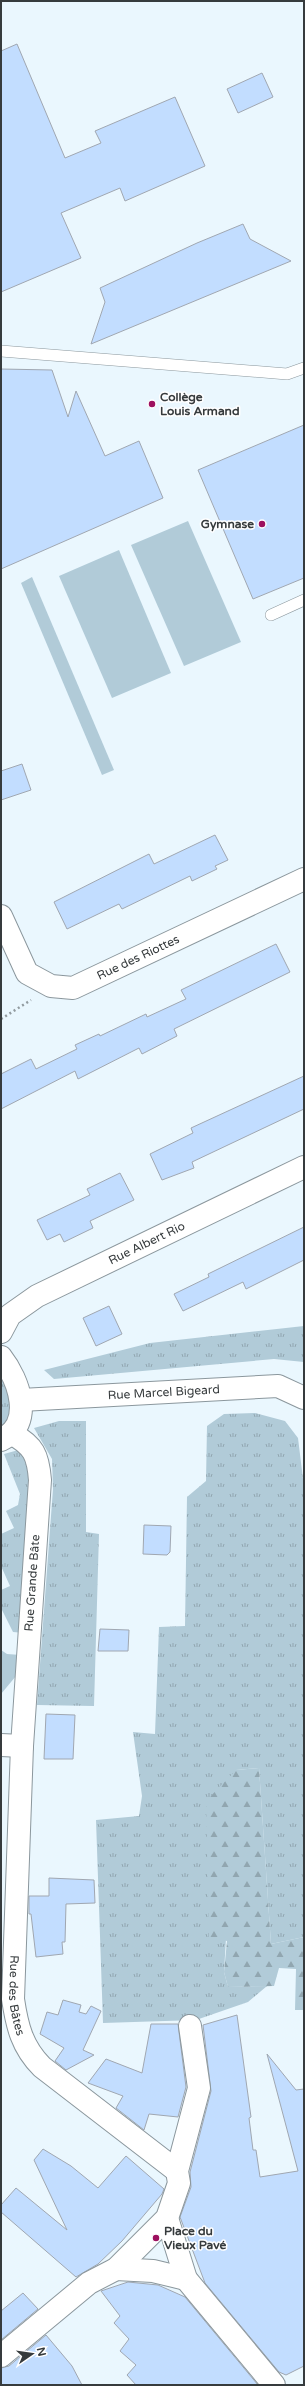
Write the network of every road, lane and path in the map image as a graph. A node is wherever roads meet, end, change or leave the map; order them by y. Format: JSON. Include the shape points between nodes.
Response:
{"nodes":[{"id":1,"x":1,"y":351,"type":"edge"},
{"id":2,"x":304,"y":368,"type":"edge"},
{"id":3,"x":304,"y":600,"type":"edge"},
{"id":4,"x":271,"y":615,"type":"dead end"},
{"id":5,"x":304,"y":879,"type":"edge"},
{"id":6,"x":1,"y":916,"type":"edge"},
{"id":7,"x":51,"y":986,"type":"junction"},
{"id":8,"x":1,"y":1019,"type":"edge"},
{"id":9,"x":304,"y":1167,"type":"edge"},
{"id":10,"x":1,"y":1332,"type":"edge"},
{"id":11,"x":1,"y":1357,"type":"edge"},
{"id":12,"x":304,"y":1398,"type":"edge"},
{"id":13,"x":21,"y":1400,"type":"junction"},
{"id":14,"x":6,"y":1437,"type":"edge"},
{"id":15,"x":11,"y":1745,"type":"edge"},
{"id":16,"x":190,"y":2026,"type":"dead end"},
{"id":17,"x":177,"y":2171,"type":"junction"},
{"id":18,"x":168,"y":2218,"type":"junction"},
{"id":19,"x":116,"y":2269,"type":"junction"},
{"id":20,"x":186,"y":2279,"type":"junction"},
{"id":21,"x":1,"y":2356,"type":"edge"},
{"id":22,"x":274,"y":2385,"type":"edge"}],
"edges":[{"from":1,"to":2,"type":"lane","via":[[287,374]]},
{"from":3,"to":4,"type":"lane"},
{"from":5,"to":7,"type":"street","name":"Rue des Riottes","via":[[73,988]]},
{"from":6,"to":7,"type":"street","name":"Rue des Riottes","via":[[28,973]]},
{"from":7,"to":8,"type":"path"},
{"from":9,"to":10,"type":"street","name":"Rue Albert Rio","via":[[37,1296],[10,1315]]},
{"from":11,"to":13,"type":"street"},
{"from":12,"to":13,"type":"street","name":"Rue Marcel Bigeard","via":[[278,1386]]},
{"from":13,"to":14,"type":"street","via":[[21,1416]]},
{"from":14,"to":15,"type":"street","name":"Rue Grande Bâte","via":[[25,1441],[35,1453],[40,1480]]},
{"from":15,"to":17,"type":"street","name":"Rue des Bâtes","via":[[13,1999],[20,2034],[28,2051],[42,2067]]},
{"from":16,"to":17,"type":"street","via":[[199,2088]]},
{"from":17,"to":18,"type":"street","via":[[179,2183]]},
{"from":18,"to":19,"type":"street"},
{"from":18,"to":20,"type":"street"},
{"from":19,"to":20,"type":"street","via":[[153,2271]]},
{"from":19,"to":21,"type":"street","via":[[89,2283]]},
{"from":20,"to":22,"type":"street"}]}
